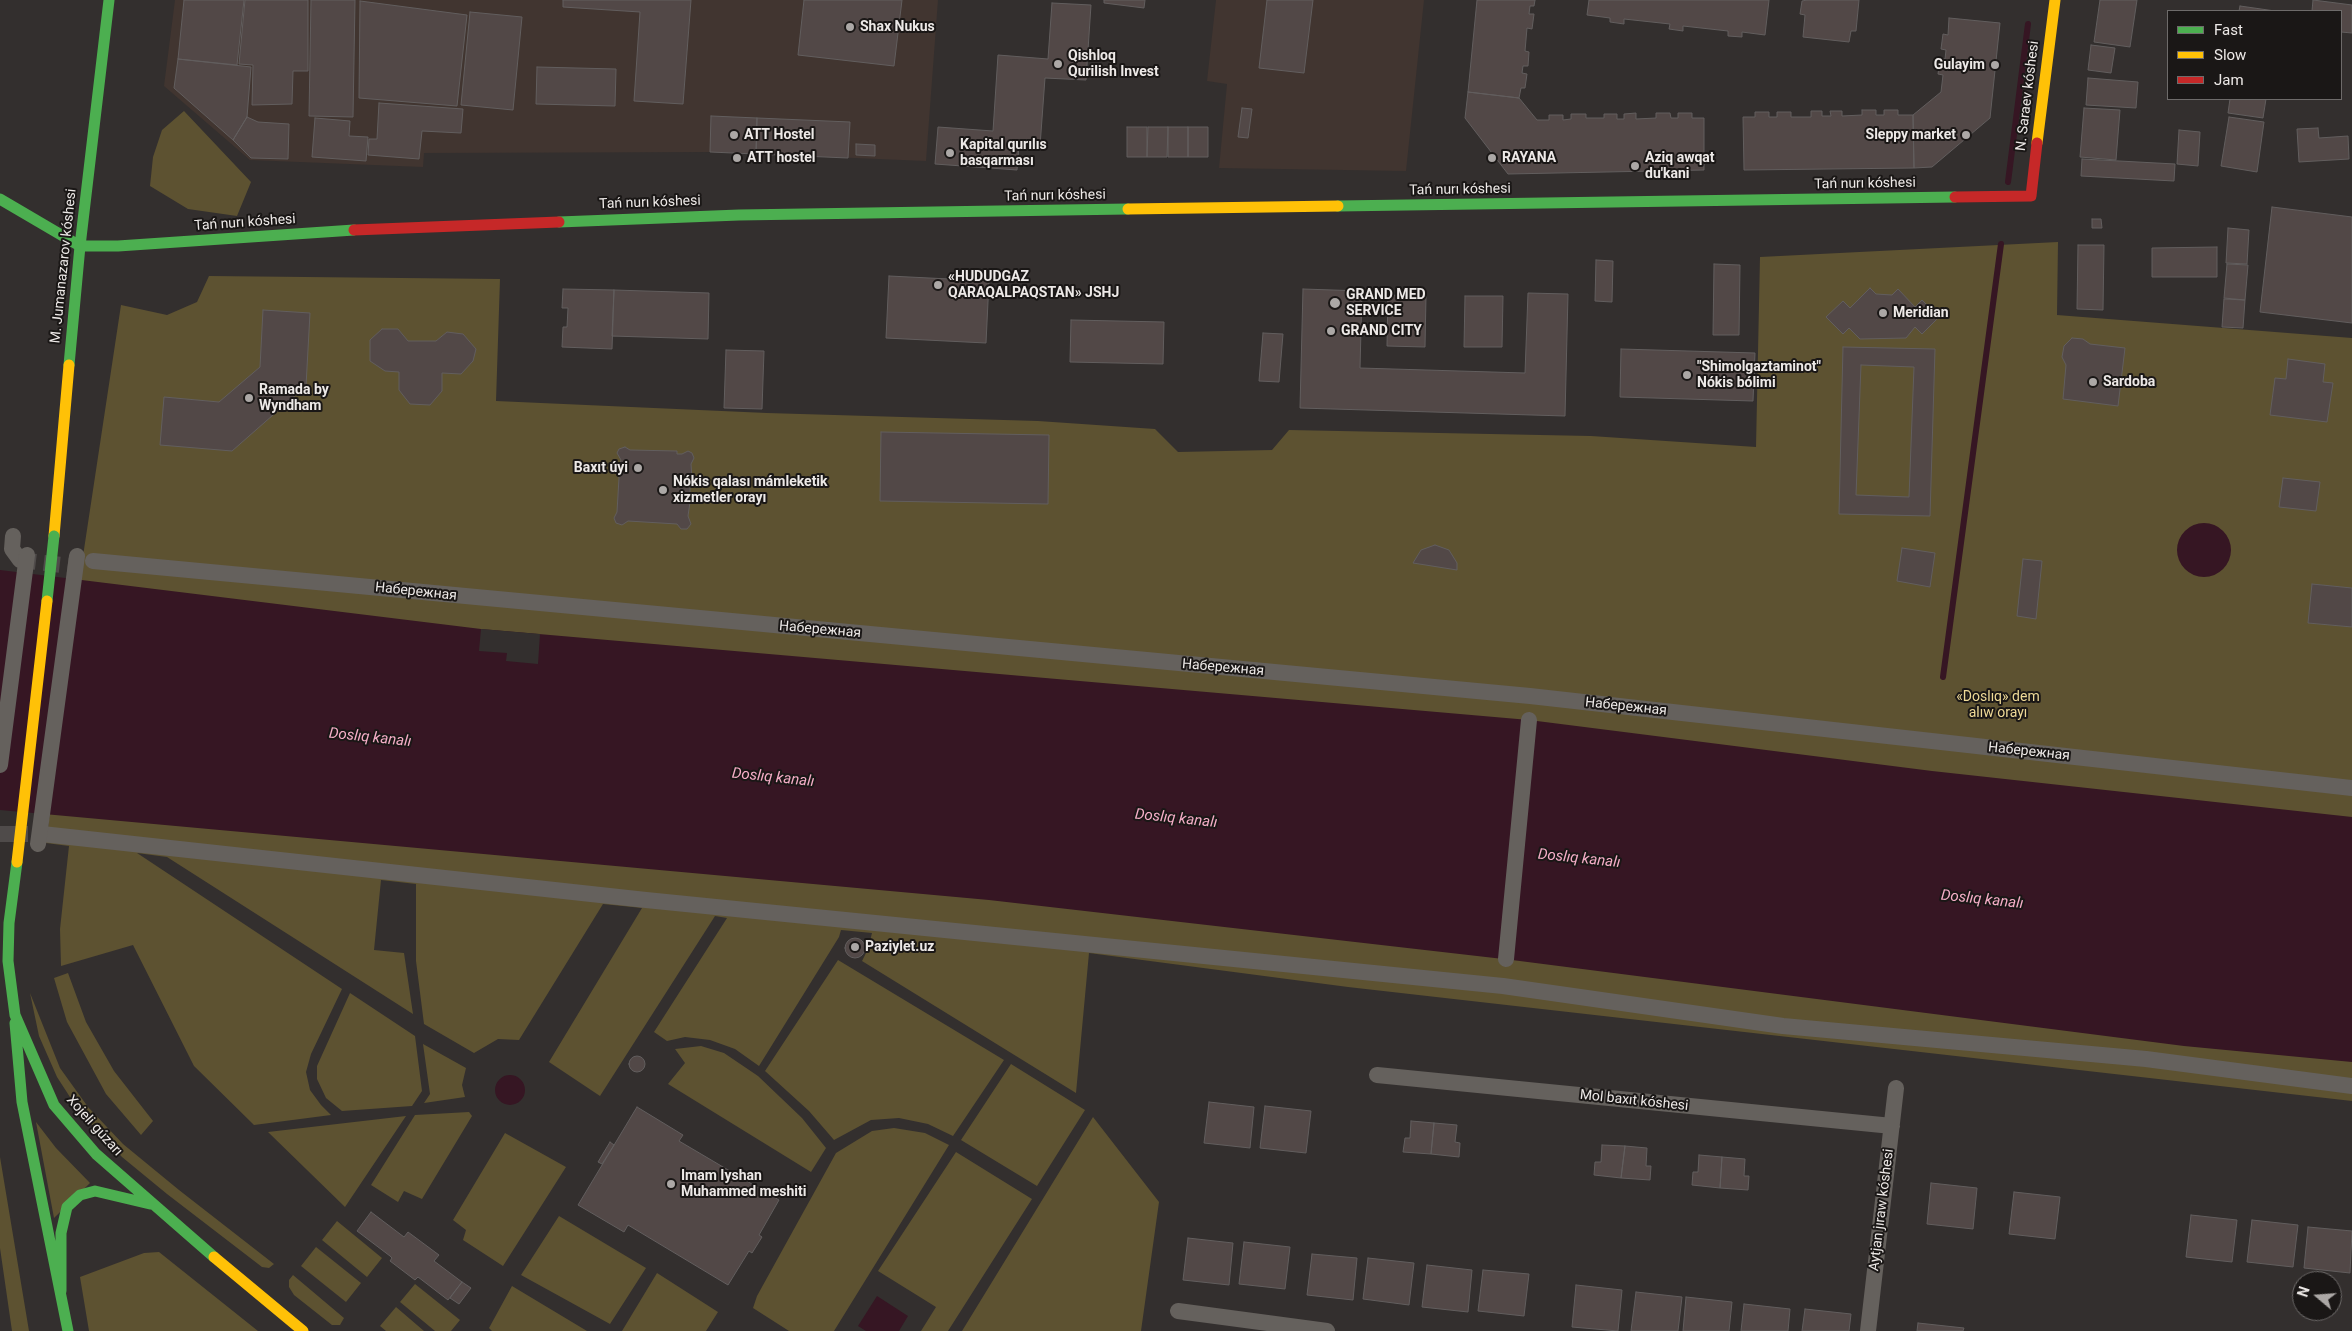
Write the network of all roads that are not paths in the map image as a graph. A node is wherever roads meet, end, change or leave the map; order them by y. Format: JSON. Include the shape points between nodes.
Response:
{"nodes":[{"id":1,"x":109,"y":0,"type":"edge"},
{"id":2,"x":2055,"y":0,"type":"edge"},
{"id":3,"x":2031,"y":196,"type":"joint"},
{"id":4,"x":0,"y":199,"type":"edge"},
{"id":5,"x":80,"y":246,"type":"junction"},
{"id":6,"x":14,"y":549,"type":"edge"},
{"id":7,"x":1529,"y":720,"type":"dead end"},
{"id":8,"x":0,"y":765,"type":"edge"},
{"id":9,"x":2352,"y":788,"type":"edge"},
{"id":10,"x":17,"y":862,"type":"joint"},
{"id":11,"x":4,"y":922,"type":"edge"},
{"id":12,"x":1506,"y":959,"type":"dead end"},
{"id":13,"x":15,"y":1015,"type":"junction"},
{"id":14,"x":1377,"y":1075,"type":"dead end"},
{"id":15,"x":2352,"y":1086,"type":"edge"},
{"id":16,"x":1896,"y":1088,"type":"dead end"},
{"id":17,"x":1892,"y":1126,"type":"junction"},
{"id":18,"x":153,"y":1205,"type":"junction"},
{"id":19,"x":61,"y":1291,"type":"junction"},
{"id":20,"x":1178,"y":1311,"type":"dead end"},
{"id":21,"x":68,"y":1331,"type":"edge"},
{"id":22,"x":303,"y":1331,"type":"edge"},
{"id":23,"x":1327,"y":1331,"type":"edge"},
{"id":24,"x":1868,"y":1331,"type":"edge"}],
"edges":[{"from":1,"to":5,"type":"street","name":"M. Jumanazarov kóshesi"},
{"from":2,"to":3,"type":"street","name":"N. Saraev kóshesi"},
{"from":3,"to":5,"type":"street","name":"Tań nurı kóshesi","via":[[739,215],[366,229],[139,246]]},
{"from":4,"to":5,"type":"street"},
{"from":5,"to":10,"type":"street","name":"M. Jumanazarov kóshesi","bridge":true,"via":[[54,536]]},
{"from":6,"to":8,"type":"street","bridge":true},
{"from":7,"to":12,"type":"street"},
{"from":9,"to":15,"type":"street","name":"Набережная","bridge":true,"via":[[1530,696],[85,559],[40,839],[1503,986],[1783,1026],[2146,1059]]},
{"from":10,"to":11,"type":"street","name":"Xojeli gúzarı"},
{"from":11,"to":13,"type":"street","name":"Xojeli gúzarı"},
{"from":13,"to":18,"type":"street","name":"Xojeli gúzarı","via":[[54,1105],[96,1154]]},
{"from":13,"to":19,"type":"street","via":[[22,1102]]},
{"from":14,"to":17,"type":"street","name":"Mol baxıt kóshesi"},
{"from":16,"to":17,"type":"street","name":"Aytjan jıraw kóshesi"},
{"from":17,"to":24,"type":"street","name":"Aytjan jıraw kóshesi"},
{"from":18,"to":19,"type":"street","via":[[95,1191],[80,1195],[66,1207],[61,1233]]},
{"from":18,"to":22,"type":"street","name":"Xojeli gúzarı"},
{"from":19,"to":21,"type":"street"},
{"from":20,"to":23,"type":"street"}]}
